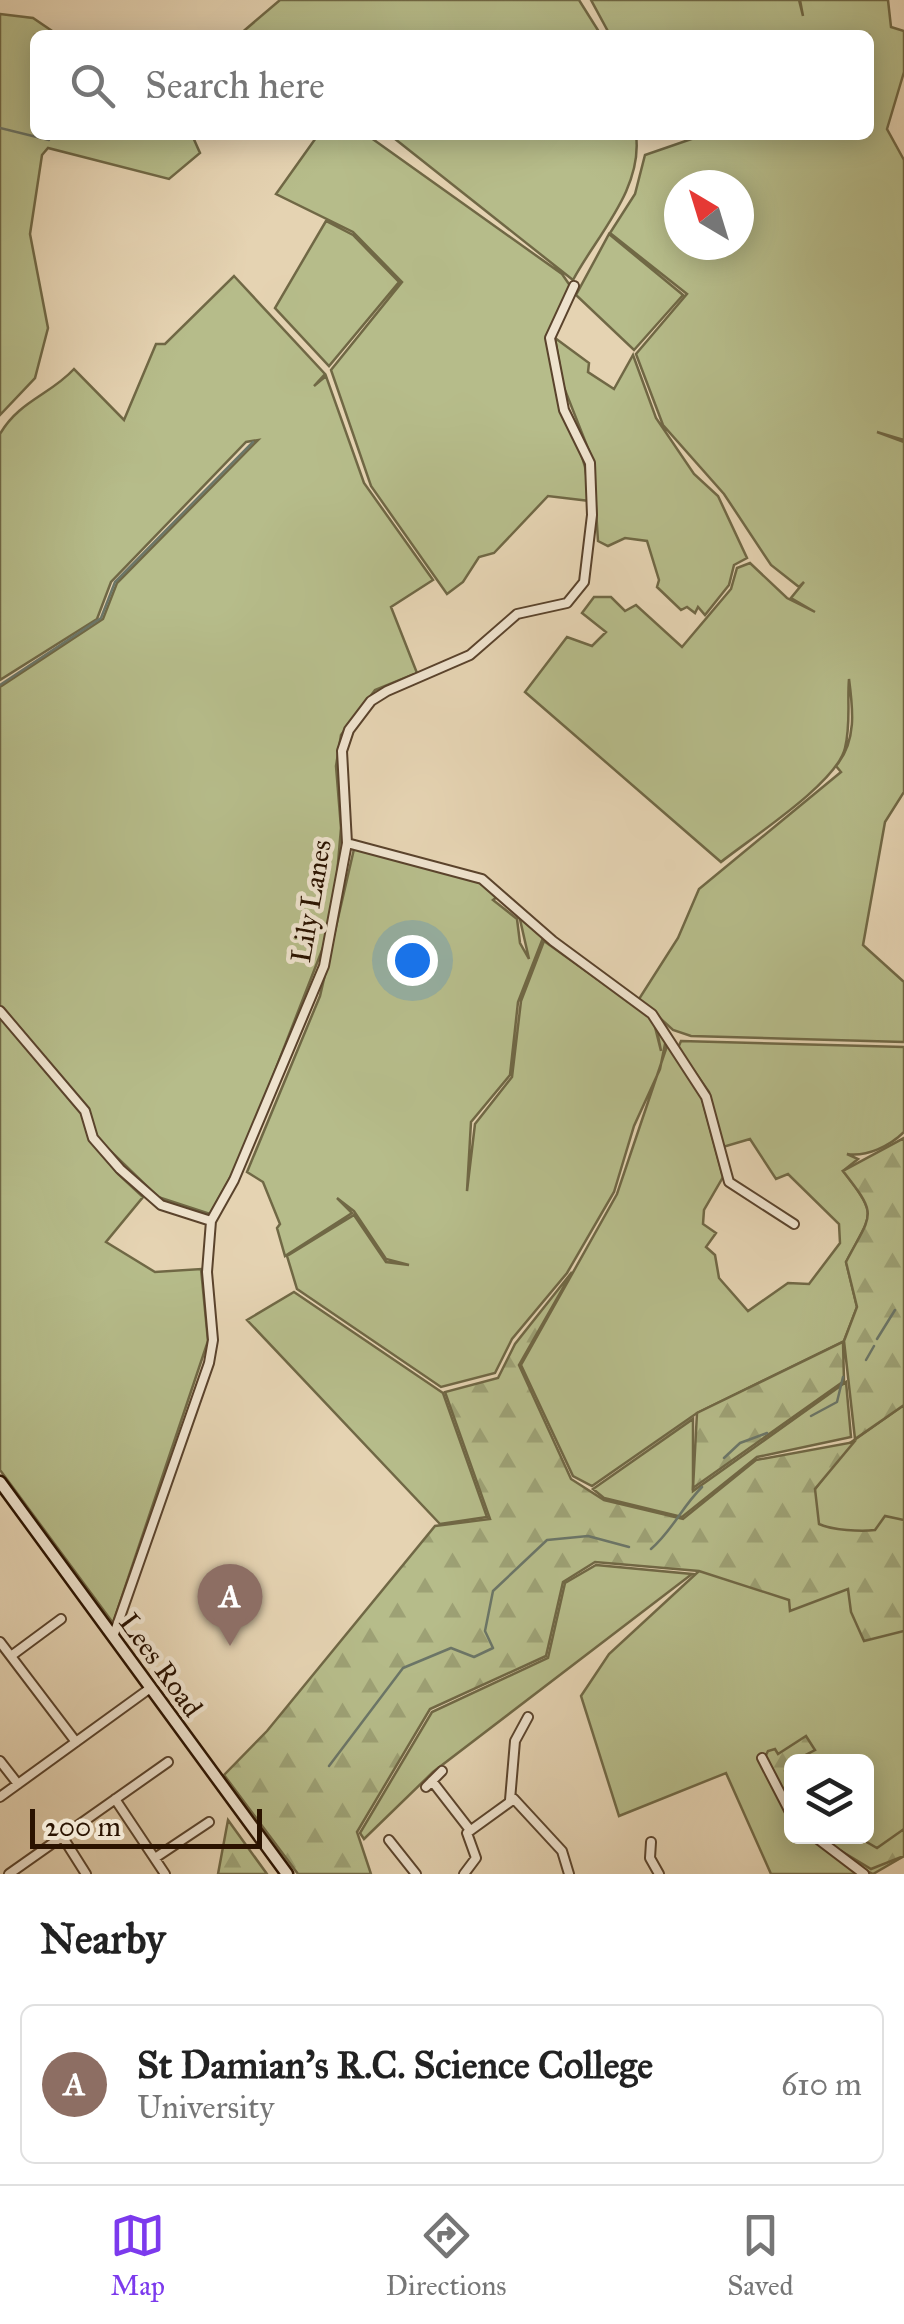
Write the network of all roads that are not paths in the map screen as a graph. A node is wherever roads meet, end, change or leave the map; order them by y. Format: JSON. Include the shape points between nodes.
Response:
{"nodes":[{"id":1,"x":574,"y":286,"type":"dead end"},
{"id":2,"x":347,"y":843,"type":"junction"},
{"id":3,"x":0,"y":1011,"type":"edge"},
{"id":4,"x":211,"y":1221,"type":"junction"},
{"id":5,"x":794,"y":1224,"type":"dead end"},
{"id":6,"x":0,"y":1482,"type":"edge"},
{"id":7,"x":61,"y":1619,"type":"dead end"},
{"id":8,"x":113,"y":1636,"type":"junction"},
{"id":9,"x":0,"y":1642,"type":"edge"},
{"id":10,"x":10,"y":1656,"type":"junction"},
{"id":11,"x":149,"y":1689,"type":"junction"},
{"id":12,"x":528,"y":1717,"type":"dead end"},
{"id":13,"x":76,"y":1742,"type":"junction"},
{"id":14,"x":762,"y":1758,"type":"dead end"},
{"id":15,"x":0,"y":1760,"type":"edge"},
{"id":16,"x":168,"y":1762,"type":"dead end"},
{"id":17,"x":442,"y":1771,"type":"dead end"},
{"id":18,"x":18,"y":1784,"type":"junction"},
{"id":19,"x":0,"y":1797,"type":"edge"},
{"id":20,"x":115,"y":1799,"type":"junction"},
{"id":21,"x":510,"y":1800,"type":"junction"},
{"id":22,"x":784,"y":1801,"type":"edge"},
{"id":23,"x":209,"y":1822,"type":"dead end"},
{"id":24,"x":470,"y":1830,"type":"junction"},
{"id":25,"x":62,"y":1836,"type":"junction"},
{"id":26,"x":389,"y":1840,"type":"dead end"},
{"id":27,"x":651,"y":1842,"type":"dead end"},
{"id":28,"x":825,"y":1844,"type":"edge"},
{"id":29,"x":155,"y":1858,"type":"junction"},
{"id":30,"x":9,"y":1874,"type":"edge"},
{"id":31,"x":86,"y":1874,"type":"edge"},
{"id":32,"x":164,"y":1874,"type":"edge"},
{"id":33,"x":287,"y":1874,"type":"edge"},
{"id":34,"x":416,"y":1874,"type":"edge"},
{"id":35,"x":464,"y":1874,"type":"edge"},
{"id":36,"x":570,"y":1874,"type":"edge"},
{"id":37,"x":659,"y":1874,"type":"edge"},
{"id":38,"x":864,"y":1874,"type":"edge"}],
"edges":[{"from":1,"to":2,"type":"street","name":"Lily Lanes","via":[[550,338],[564,410],[590,463],[584,582],[567,603],[516,614],[470,655],[387,691],[365,708],[342,751]]},
{"from":2,"to":4,"type":"street","name":"Lily Lanes","via":[[324,966]]},
{"from":2,"to":5,"type":"street","via":[[482,880],[652,1014],[706,1097],[729,1182]]},
{"from":3,"to":4,"type":"street","via":[[85,1112],[93,1138],[120,1168],[161,1205]]},
{"from":4,"to":8,"type":"street","name":"Lily Lanes","via":[[209,1362]]},
{"from":6,"to":8,"type":"main road","name":"Lees Road"},
{"from":7,"to":10,"type":"street"},
{"from":8,"to":11,"type":"main road","name":"Lees Road"},
{"from":9,"to":10,"type":"street"},
{"from":10,"to":13,"type":"street"},
{"from":11,"to":13,"type":"street"},
{"from":11,"to":33,"type":"main road","name":"Lees Road"},
{"from":12,"to":21,"type":"street","via":[[515,1741]]},
{"from":13,"to":18,"type":"street"},
{"from":14,"to":22,"type":"street"},
{"from":15,"to":18,"type":"street"},
{"from":16,"to":20,"type":"street"},
{"from":17,"to":24,"type":"street","via":[[429,1784]]},
{"from":18,"to":19,"type":"street"},
{"from":20,"to":25,"type":"street"},
{"from":20,"to":29,"type":"street"},
{"from":21,"to":24,"type":"street"},
{"from":21,"to":36,"type":"street","via":[[562,1851]]},
{"from":23,"to":29,"type":"street"},
{"from":24,"to":35,"type":"street","via":[[466,1838],[476,1858]]},
{"from":25,"to":30,"type":"street"},
{"from":25,"to":31,"type":"street"},
{"from":26,"to":34,"type":"street"},
{"from":27,"to":37,"type":"street"},
{"from":28,"to":38,"type":"street"},
{"from":29,"to":32,"type":"street"}]}
